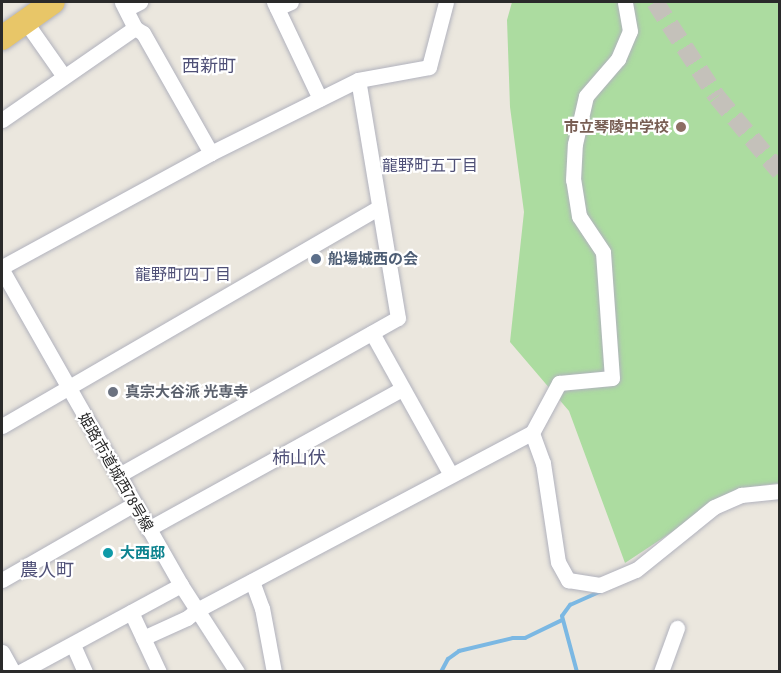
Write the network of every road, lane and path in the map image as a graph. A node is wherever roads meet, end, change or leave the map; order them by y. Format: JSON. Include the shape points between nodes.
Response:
{"nodes":[{"id":1,"x":447,"y":2,"type":"edge"},
{"id":2,"x":625,"y":2,"type":"edge"},
{"id":3,"x":129,"y":4,"type":"edge"},
{"id":4,"x":280,"y":4,"type":"edge"},
{"id":5,"x":36,"y":9,"type":"edge"},
{"id":6,"x":135,"y":28,"type":"junction"},
{"id":7,"x":2,"y":38,"type":"edge"},
{"id":8,"x":63,"y":75,"type":"junction"},
{"id":9,"x":358,"y":80,"type":"junction"},
{"id":10,"x":320,"y":99,"type":"junction"},
{"id":11,"x":2,"y":120,"type":"edge"},
{"id":12,"x":211,"y":153,"type":"junction"},
{"id":13,"x":377,"y":209,"type":"junction"},
{"id":14,"x":2,"y":268,"type":"edge"},
{"id":15,"x":372,"y":333,"type":"junction"},
{"id":16,"x":68,"y":389,"type":"junction"},
{"id":17,"x":402,"y":389,"type":"junction"},
{"id":18,"x":2,"y":426,"type":"edge"},
{"id":19,"x":532,"y":433,"type":"junction"},
{"id":20,"x":118,"y":475,"type":"junction"},
{"id":21,"x":451,"y":475,"type":"junction"},
{"id":22,"x":780,"y":491,"type":"edge"},
{"id":23,"x":134,"y":504,"type":"junction"},
{"id":24,"x":148,"y":529,"type":"junction"},
{"id":25,"x":2,"y":580,"type":"edge"},
{"id":26,"x":252,"y":581,"type":"junction"},
{"id":27,"x":181,"y":585,"type":"junction"},
{"id":28,"x":197,"y":610,"type":"junction"},
{"id":29,"x":131,"y":612,"type":"junction"},
{"id":30,"x":677,"y":628,"type":"dead end"},
{"id":31,"x":143,"y":638,"type":"junction"},
{"id":32,"x":72,"y":645,"type":"junction"},
{"id":33,"x":2,"y":652,"type":"edge"},
{"id":34,"x":13,"y":672,"type":"edge"},
{"id":35,"x":20,"y":672,"type":"edge"},
{"id":36,"x":85,"y":672,"type":"edge"},
{"id":37,"x":159,"y":672,"type":"edge"},
{"id":38,"x":237,"y":672,"type":"edge"},
{"id":39,"x":274,"y":672,"type":"edge"},
{"id":40,"x":661,"y":672,"type":"edge"}],
"edges":[{"from":1,"to":9,"type":"street","via":[[429,67]]},
{"from":2,"to":19,"type":"street","via":[[630,31],[618,59],[586,96],[574,144],[573,180],[579,216],[603,252],[612,378],[559,383]]},
{"from":3,"to":6,"type":"street"},
{"from":4,"to":10,"type":"street"},
{"from":5,"to":7,"type":"highway"},
{"from":5,"to":8,"type":"street"},
{"from":6,"to":8,"type":"street"},
{"from":6,"to":12,"type":"street","via":[[143,33]]},
{"from":8,"to":11,"type":"street"},
{"from":9,"to":10,"type":"street"},
{"from":9,"to":13,"type":"street"},
{"from":10,"to":12,"type":"street"},
{"from":12,"to":14,"type":"street"},
{"from":13,"to":15,"type":"street","via":[[398,318]]},
{"from":13,"to":16,"type":"street"},
{"from":14,"to":16,"type":"street","name":"姫路市道城西78号線"},
{"from":15,"to":17,"type":"street"},
{"from":15,"to":20,"type":"street"},
{"from":16,"to":18,"type":"street"},
{"from":16,"to":20,"type":"street","name":"姫路市道城西78号線"},
{"from":17,"to":21,"type":"street"},
{"from":17,"to":24,"type":"street"},
{"from":19,"to":21,"type":"street"},
{"from":19,"to":22,"type":"street","via":[[543,463],[558,562],[568,580],[600,585],[636,570],[714,507],[741,495]]},
{"from":20,"to":23,"type":"street","name":"姫路市道城西78号線"},
{"from":21,"to":26,"type":"street"},
{"from":23,"to":24,"type":"street","name":"姫路市道城西78号線"},
{"from":23,"to":25,"type":"street"},
{"from":24,"to":27,"type":"street","name":"姫路市道城西78号線"},
{"from":26,"to":28,"type":"street"},
{"from":26,"to":39,"type":"street","via":[[262,608]]},
{"from":27,"to":28,"type":"street","name":"姫路市道城西78号線"},
{"from":27,"to":29,"type":"street"},
{"from":28,"to":31,"type":"street"},
{"from":28,"to":38,"type":"street","name":"姫路市道城西78号線"},
{"from":29,"to":31,"type":"street"},
{"from":29,"to":32,"type":"street"},
{"from":30,"to":40,"type":"street"},
{"from":31,"to":37,"type":"street"},
{"from":32,"to":35,"type":"street"},
{"from":32,"to":36,"type":"street"},
{"from":33,"to":34,"type":"street"}]}
